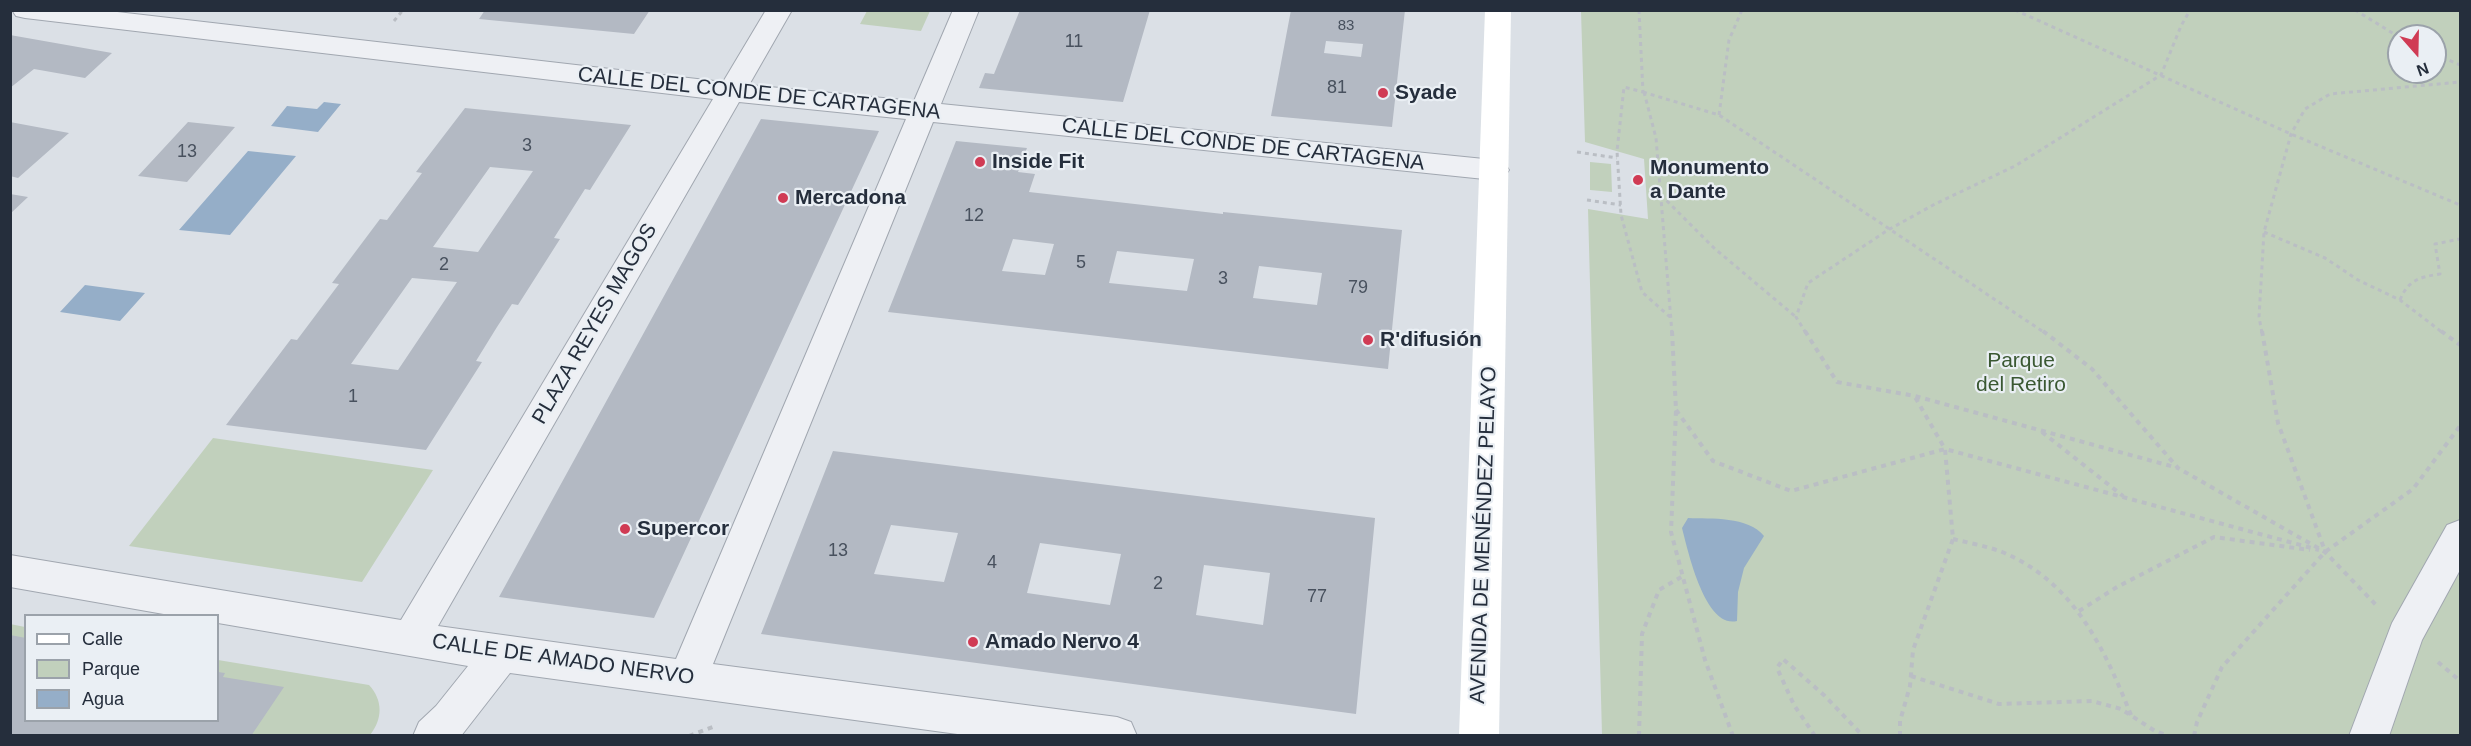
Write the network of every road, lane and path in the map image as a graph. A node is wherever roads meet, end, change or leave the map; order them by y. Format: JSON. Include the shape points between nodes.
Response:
{"nodes":[{"id":1,"x":26,"y":10,"type":"edge"},
{"id":2,"x":779,"y":10,"type":"edge"},
{"id":3,"x":966,"y":10,"type":"edge"},
{"id":4,"x":1498,"y":10,"type":"edge"},
{"id":5,"x":1638,"y":10,"type":"edge"},
{"id":6,"x":1742,"y":10,"type":"edge"},
{"id":7,"x":2015,"y":10,"type":"edge"},
{"id":8,"x":2190,"y":10,"type":"edge"},
{"id":9,"x":2355,"y":10,"type":"edge"},
{"id":10,"x":2387,"y":30,"type":"edge"},
{"id":11,"x":2161,"y":75,"type":"junction"},
{"id":12,"x":2460,"y":82,"type":"edge"},
{"id":13,"x":732,"y":92,"type":"junction"},
{"id":14,"x":1643,"y":92,"type":"junction"},
{"id":15,"x":924,"y":112,"type":"junction"},
{"id":16,"x":1719,"y":115,"type":"junction"},
{"id":17,"x":2291,"y":134,"type":"junction"},
{"id":18,"x":1577,"y":152,"type":"dead end"},
{"id":19,"x":1617,"y":158,"type":"junction"},
{"id":20,"x":1494,"y":170,"type":"junction"},
{"id":21,"x":1660,"y":194,"type":"junction"},
{"id":22,"x":1587,"y":200,"type":"dead end"},
{"id":23,"x":1621,"y":205,"type":"junction"},
{"id":24,"x":2460,"y":205,"type":"edge"},
{"id":25,"x":1888,"y":230,"type":"junction"},
{"id":26,"x":2264,"y":232,"type":"junction"},
{"id":27,"x":2460,"y":239,"type":"edge"},
{"id":28,"x":2400,"y":300,"type":"junction"},
{"id":29,"x":1796,"y":317,"type":"junction"},
{"id":30,"x":1671,"y":318,"type":"junction"},
{"id":31,"x":2460,"y":345,"type":"edge"},
{"id":32,"x":1915,"y":396,"type":"junction"},
{"id":33,"x":1676,"y":410,"type":"junction"},
{"id":34,"x":2460,"y":426,"type":"edge"},
{"id":35,"x":2039,"y":430,"type":"junction"},
{"id":36,"x":1945,"y":449,"type":"junction"},
{"id":37,"x":2178,"y":468,"type":"junction"},
{"id":38,"x":2127,"y":498,"type":"junction"},
{"id":39,"x":2460,"y":536,"type":"edge"},
{"id":40,"x":1953,"y":539,"type":"junction"},
{"id":41,"x":2325,"y":552,"type":"junction"},
{"id":42,"x":10,"y":571,"type":"edge"},
{"id":43,"x":1683,"y":576,"type":"junction"},
{"id":44,"x":2079,"y":611,"type":"junction"},
{"id":45,"x":411,"y":638,"type":"junction"},
{"id":46,"x":501,"y":654,"type":"junction"},
{"id":47,"x":1911,"y":676,"type":"junction"},
{"id":48,"x":687,"y":679,"type":"junction"},
{"id":49,"x":2132,"y":716,"type":"junction"},
{"id":50,"x":712,"y":727,"type":"dead end"},
{"id":51,"x":434,"y":735,"type":"edge"},
{"id":52,"x":689,"y":735,"type":"edge"},
{"id":53,"x":1117,"y":735,"type":"edge"},
{"id":54,"x":1479,"y":735,"type":"edge"},
{"id":55,"x":1639,"y":735,"type":"edge"},
{"id":56,"x":1733,"y":735,"type":"edge"},
{"id":57,"x":1815,"y":735,"type":"edge"},
{"id":58,"x":1863,"y":735,"type":"edge"},
{"id":59,"x":1900,"y":735,"type":"edge"},
{"id":60,"x":2169,"y":735,"type":"edge"},
{"id":61,"x":2194,"y":735,"type":"edge"},
{"id":62,"x":2368,"y":735,"type":"edge"}],
"edges":[{"from":1,"to":13,"type":"street","name":"CALLE DEL CONDE DE CARTAGENA"},
{"from":2,"to":13,"type":"street","name":"PLAZA REYES MAGOS"},
{"from":3,"to":15,"type":"street"},
{"from":4,"to":20,"type":"main road","name":"AVENIDA DE MENÉNDEZ PELAYO"},
{"from":5,"to":14,"type":"path"},
{"from":6,"to":16,"type":"path","via":[[1729,40]]},
{"from":7,"to":11,"type":"path"},
{"from":8,"to":11,"type":"path"},
{"from":9,"to":10,"type":"path"},
{"from":11,"to":17,"type":"path"},
{"from":11,"to":25,"type":"path","via":[[2015,166]]},
{"from":12,"to":17,"type":"path","via":[[2330,94],[2305,109]]},
{"from":13,"to":15,"type":"street","name":"CALLE DEL CONDE DE CARTAGENA"},
{"from":13,"to":45,"type":"street","name":"PLAZA REYES MAGOS"},
{"from":14,"to":16,"type":"path"},
{"from":14,"to":19,"type":"path","via":[[1624,87]]},
{"from":14,"to":21,"type":"path","via":[[1656,138]]},
{"from":15,"to":20,"type":"street","name":"CALLE DEL CONDE DE CARTAGENA"},
{"from":15,"to":48,"type":"street"},
{"from":16,"to":25,"type":"path"},
{"from":17,"to":24,"type":"path"},
{"from":17,"to":26,"type":"path"},
{"from":18,"to":19,"type":"path"},
{"from":19,"to":23,"type":"path"},
{"from":20,"to":54,"type":"main road","name":"AVENIDA DE MENÉNDEZ PELAYO"},
{"from":21,"to":29,"type":"path","via":[[1714,248]]},
{"from":21,"to":30,"type":"path"},
{"from":22,"to":23,"type":"path"},
{"from":23,"to":30,"type":"path","via":[[1642,292]]},
{"from":25,"to":29,"type":"path","via":[[1808,283]]},
{"from":25,"to":37,"type":"path","via":[[2044,332],[2092,369]]},
{"from":26,"to":28,"type":"path","via":[[2325,258],[2358,280]]},
{"from":26,"to":41,"type":"path","via":[[2259,317],[2278,423]]},
{"from":27,"to":28,"type":"path","via":[[2435,244],[2440,273],[2417,278],[2404,287]]},
{"from":28,"to":31,"type":"path"},
{"from":29,"to":32,"type":"path","via":[[1837,382]]},
{"from":30,"to":33,"type":"path"},
{"from":32,"to":35,"type":"path"},
{"from":32,"to":36,"type":"path"},
{"from":33,"to":36,"type":"path","via":[[1713,461],[1791,491]]},
{"from":33,"to":43,"type":"path","via":[[1671,532]]},
{"from":34,"to":41,"type":"path","via":[[2413,489]]},
{"from":35,"to":37,"type":"path"},
{"from":35,"to":38,"type":"path"},
{"from":36,"to":38,"type":"path"},
{"from":36,"to":40,"type":"path"},
{"from":37,"to":41,"type":"path"},
{"from":38,"to":41,"type":"path"},
{"from":39,"to":62,"type":"street","via":[[2405,635]]},
{"from":40,"to":44,"type":"path","via":[[2009,555],[2060,588]]},
{"from":40,"to":47,"type":"path","via":[[1914,650]]},
{"from":41,"to":44,"type":"path","via":[[2214,537]]},
{"from":41,"to":61,"type":"path","via":[[2222,667]]},
{"from":42,"to":45,"type":"street","name":"CALLE DE AMADO NERVO"},
{"from":43,"to":55,"type":"path","via":[[1659,590],[1642,634]]},
{"from":43,"to":56,"type":"path","via":[[1705,660]]},
{"from":44,"to":49,"type":"path","via":[[2093,628]]},
{"from":45,"to":46,"type":"street","name":"CALLE DE AMADO NERVO"},
{"from":46,"to":48,"type":"street","name":"CALLE DE AMADO NERVO"},
{"from":46,"to":51,"type":"street"},
{"from":47,"to":49,"type":"path","via":[[1999,704],[2092,701]]},
{"from":47,"to":59,"type":"path"},
{"from":48,"to":53,"type":"street","name":"CALLE DE AMADO NERVO"},
{"from":49,"to":60,"type":"path"},
{"from":50,"to":52,"type":"path"},
{"from":57,"to":58,"type":"path","via":[[1794,705],[1777,668],[1783,659]]}]}
